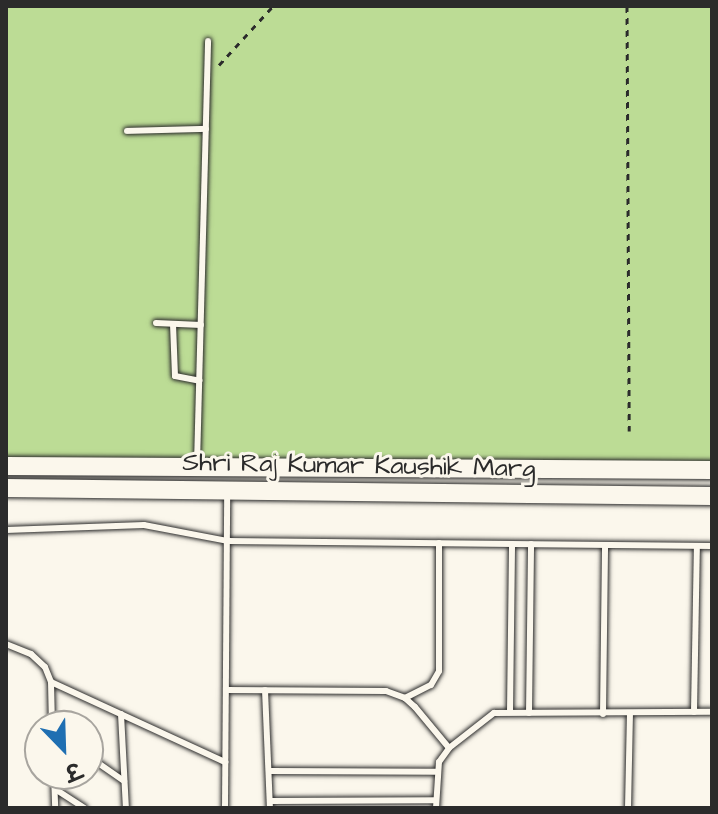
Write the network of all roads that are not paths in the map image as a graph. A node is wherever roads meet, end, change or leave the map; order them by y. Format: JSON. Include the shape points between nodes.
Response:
{"nodes":[{"id":1,"x":208,"y":41,"type":"dead end"},
{"id":2,"x":206,"y":129,"type":"junction"},
{"id":3,"x":127,"y":131,"type":"dead end"},
{"id":4,"x":156,"y":323,"type":"dead end"},
{"id":5,"x":173,"y":324,"type":"junction"},
{"id":6,"x":201,"y":325,"type":"junction"},
{"id":7,"x":200,"y":381,"type":"junction"},
{"id":8,"x":6,"y":466,"type":"edge"},
{"id":9,"x":197,"y":467,"type":"junction"},
{"id":10,"x":712,"y":470,"type":"edge"},
{"id":11,"x":6,"y":488,"type":"edge"},
{"id":12,"x":227,"y":491,"type":"junction"},
{"id":13,"x":712,"y":496,"type":"edge"},
{"id":14,"x":6,"y":530,"type":"edge"},
{"id":15,"x":228,"y":541,"type":"junction"},
{"id":16,"x":439,"y":543,"type":"junction"},
{"id":17,"x":512,"y":544,"type":"junction"},
{"id":18,"x":531,"y":544,"type":"junction"},
{"id":19,"x":605,"y":545,"type":"junction"},
{"id":20,"x":697,"y":546,"type":"junction"},
{"id":21,"x":712,"y":546,"type":"edge"},
{"id":22,"x":6,"y":644,"type":"edge"},
{"id":23,"x":51,"y":682,"type":"junction"},
{"id":24,"x":226,"y":690,"type":"junction"},
{"id":25,"x":265,"y":690,"type":"junction"},
{"id":26,"x":405,"y":698,"type":"junction"},
{"id":27,"x":52,"y":710,"type":"edge"},
{"id":28,"x":510,"y":712,"type":"junction"},
{"id":29,"x":694,"y":712,"type":"junction"},
{"id":30,"x":712,"y":712,"type":"edge"},
{"id":31,"x":529,"y":713,"type":"junction"},
{"id":32,"x":121,"y":714,"type":"junction"},
{"id":33,"x":603,"y":714,"type":"junction"},
{"id":34,"x":630,"y":714,"type":"junction"},
{"id":35,"x":449,"y":748,"type":"junction"},
{"id":36,"x":225,"y":762,"type":"junction"},
{"id":37,"x":104,"y":767,"type":"edge"},
{"id":38,"x":271,"y":771,"type":"junction"},
{"id":39,"x":437,"y":772,"type":"junction"},
{"id":40,"x":125,"y":782,"type":"junction"},
{"id":41,"x":57,"y":790,"type":"edge"},
{"id":42,"x":270,"y":804,"type":"edge"},
{"id":43,"x":436,"y":804,"type":"edge"},
{"id":44,"x":84,"y":808,"type":"edge"},
{"id":45,"x":126,"y":808,"type":"edge"},
{"id":46,"x":225,"y":808,"type":"edge"},
{"id":47,"x":628,"y":808,"type":"edge"}],
"edges":[{"from":1,"to":2,"type":"lane"},
{"from":2,"to":3,"type":"lane"},
{"from":2,"to":6,"type":"lane"},
{"from":4,"to":5,"type":"lane"},
{"from":5,"to":6,"type":"lane"},
{"from":5,"to":7,"type":"lane","via":[[175,376]]},
{"from":6,"to":7,"type":"lane"},
{"from":7,"to":9,"type":"lane"},
{"from":8,"to":9,"type":"street","name":"Shri Raj Kumar Kaushik Marg"},
{"from":9,"to":10,"type":"street","name":"Shri Raj Kumar Kaushik Marg"},
{"from":11,"to":12,"type":"street","name":"Shri Raj Kumar Kaushik Marg"},
{"from":12,"to":13,"type":"street","name":"Shri Raj Kumar Kaushik Marg"},
{"from":12,"to":15,"type":"lane"},
{"from":14,"to":15,"type":"lane","via":[[144,525]]},
{"from":15,"to":16,"type":"lane"},
{"from":15,"to":24,"type":"lane"},
{"from":16,"to":17,"type":"lane"},
{"from":16,"to":26,"type":"lane","via":[[439,671],[431,685]]},
{"from":17,"to":18,"type":"lane"},
{"from":17,"to":28,"type":"lane"},
{"from":18,"to":19,"type":"lane"},
{"from":18,"to":31,"type":"lane"},
{"from":19,"to":20,"type":"lane"},
{"from":19,"to":33,"type":"lane"},
{"from":20,"to":21,"type":"lane"},
{"from":20,"to":29,"type":"lane"},
{"from":22,"to":23,"type":"lane","via":[[31,654]]},
{"from":23,"to":27,"type":"lane"},
{"from":23,"to":32,"type":"lane"},
{"from":24,"to":25,"type":"lane"},
{"from":24,"to":36,"type":"lane"},
{"from":25,"to":26,"type":"lane","via":[[386,691]]},
{"from":25,"to":38,"type":"lane"},
{"from":26,"to":35,"type":"lane"},
{"from":28,"to":31,"type":"lane"},
{"from":28,"to":35,"type":"lane","via":[[488,715]]},
{"from":29,"to":30,"type":"lane"},
{"from":29,"to":34,"type":"lane"},
{"from":31,"to":33,"type":"lane"},
{"from":32,"to":36,"type":"lane"},
{"from":32,"to":40,"type":"lane"},
{"from":33,"to":34,"type":"lane"},
{"from":34,"to":47,"type":"lane"},
{"from":35,"to":39,"type":"lane"},
{"from":36,"to":46,"type":"lane"},
{"from":37,"to":40,"type":"lane"},
{"from":38,"to":39,"type":"lane"},
{"from":38,"to":42,"type":"lane"},
{"from":39,"to":43,"type":"lane"},
{"from":40,"to":45,"type":"lane"},
{"from":41,"to":44,"type":"lane"},
{"from":42,"to":43,"type":"lane"}]}
